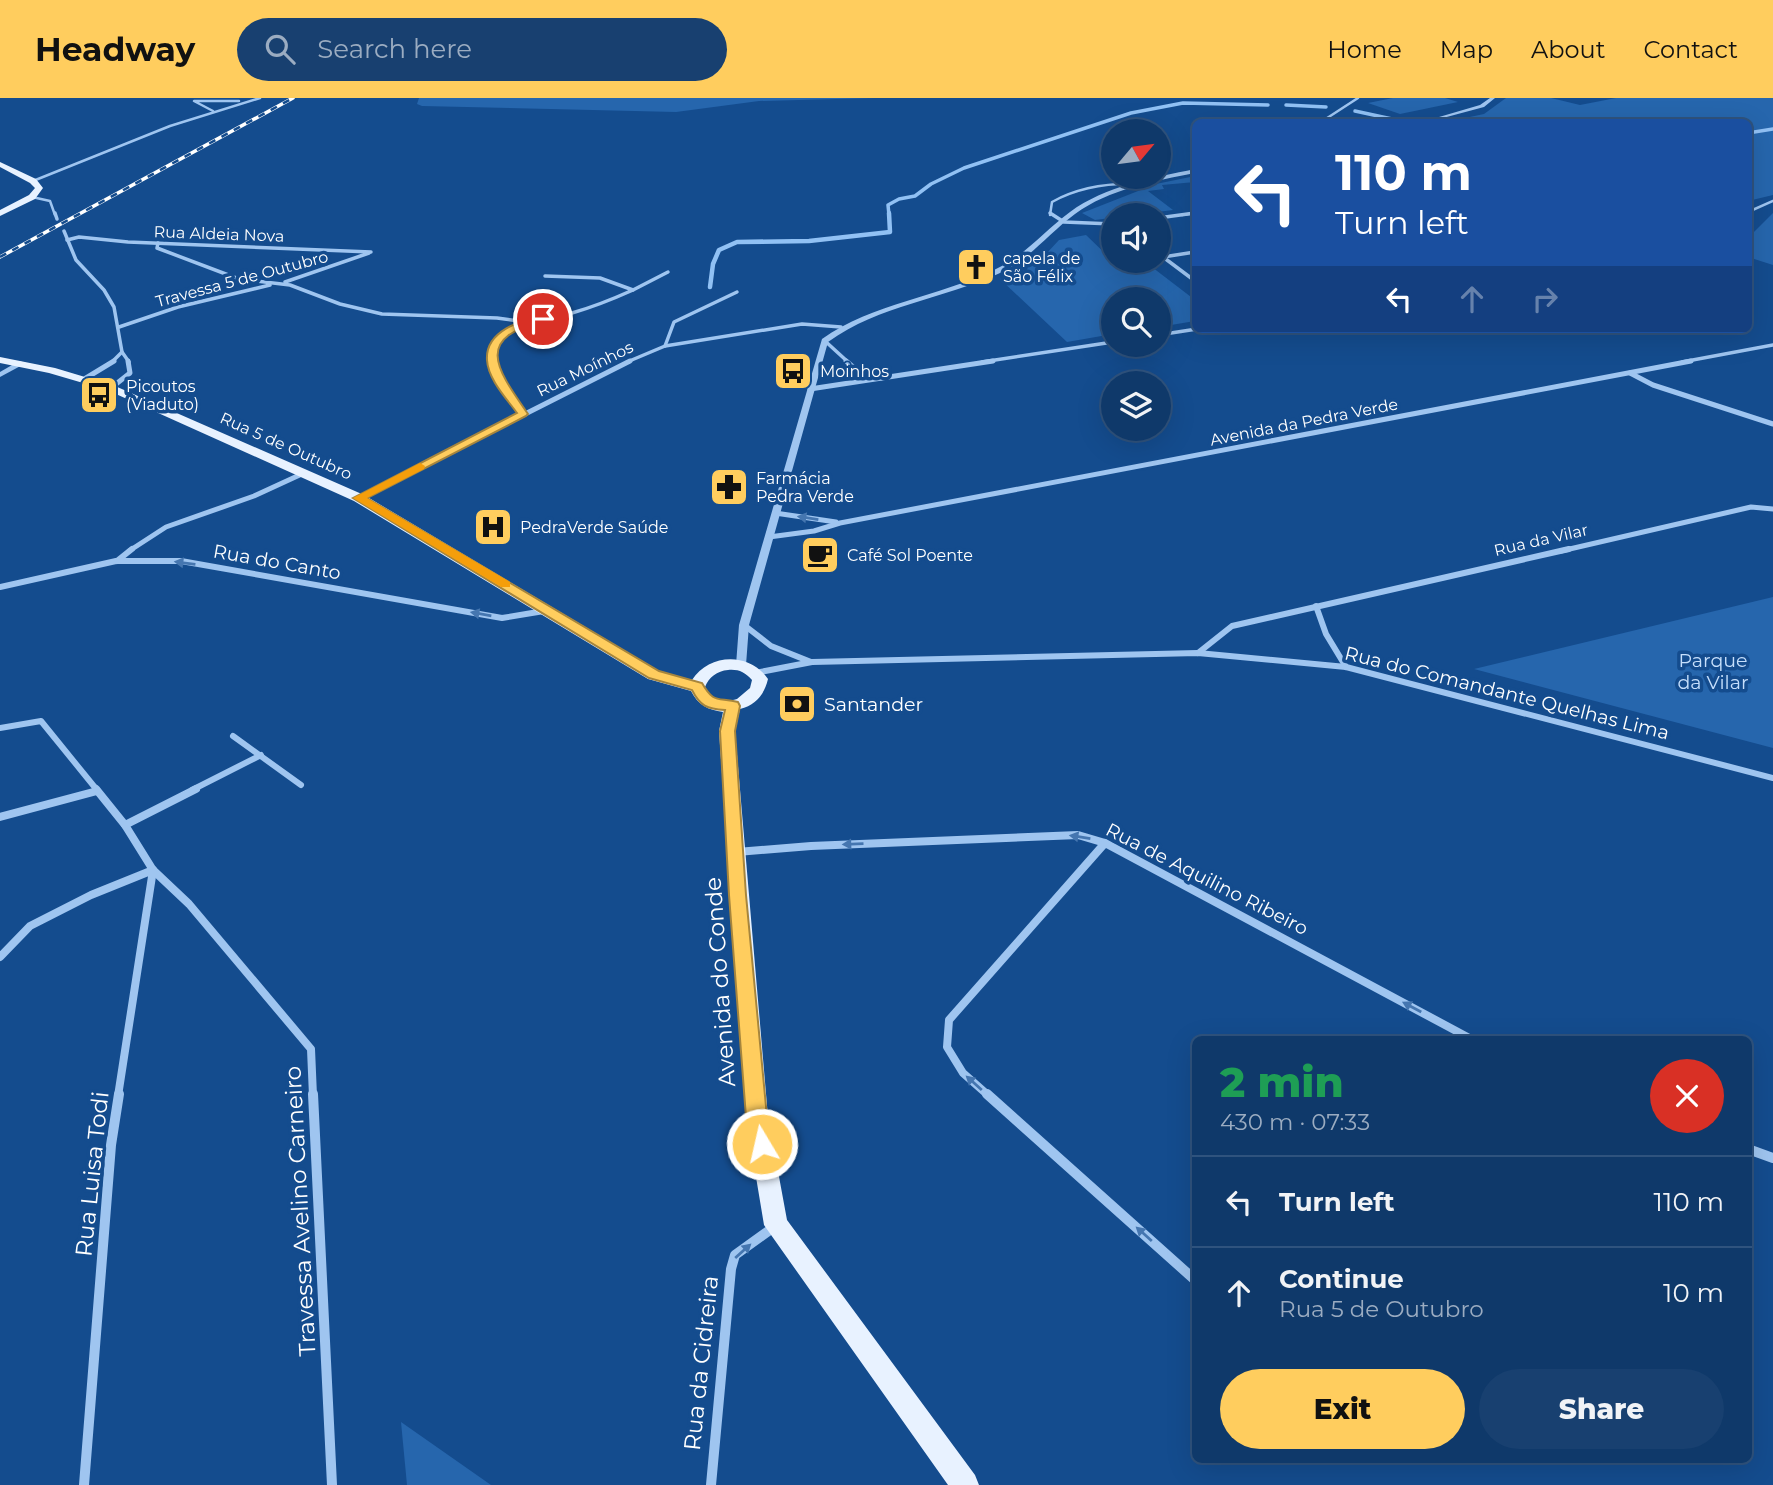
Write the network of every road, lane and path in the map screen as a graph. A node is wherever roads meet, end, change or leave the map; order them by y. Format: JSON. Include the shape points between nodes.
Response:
{"nodes":[{"id":1,"x":260,"y":98,"type":"edge"},
{"id":2,"x":1358,"y":98,"type":"edge"},
{"id":3,"x":1493,"y":98,"type":"edge"},
{"id":4,"x":246,"y":102,"type":"junction"},
{"id":5,"x":213,"y":111,"type":"junction"},
{"id":6,"x":1326,"y":119,"type":"edge"},
{"id":7,"x":1436,"y":119,"type":"edge"},
{"id":8,"x":0,"y":164,"type":"edge"},
{"id":9,"x":1192,"y":172,"type":"edge"},
{"id":10,"x":1171,"y":176,"type":"edge"},
{"id":11,"x":33,"y":181,"type":"junction"},
{"id":12,"x":1101,"y":187,"type":"edge"},
{"id":13,"x":1126,"y":189,"type":"edge"},
{"id":14,"x":32,"y":197,"type":"junction"},
{"id":15,"x":1773,"y":201,"type":"edge"},
{"id":16,"x":1752,"y":210,"type":"edge"},
{"id":17,"x":0,"y":213,"type":"edge"},
{"id":18,"x":1192,"y":213,"type":"edge"},
{"id":19,"x":1171,"y":216,"type":"edge"},
{"id":20,"x":57,"y":219,"type":"dead end"},
{"id":21,"x":1064,"y":222,"type":"junction"},
{"id":22,"x":1101,"y":224,"type":"edge"},
{"id":23,"x":64,"y":231,"type":"dead end"},
{"id":24,"x":67,"y":240,"type":"junction"},
{"id":25,"x":158,"y":243,"type":"junction"},
{"id":26,"x":372,"y":252,"type":"joint"},
{"id":27,"x":1192,"y":252,"type":"edge"},
{"id":28,"x":668,"y":272,"type":"dead end"},
{"id":29,"x":545,"y":276,"type":"dead end"},
{"id":30,"x":1192,"y":279,"type":"edge"},
{"id":31,"x":276,"y":284,"type":"junction"},
{"id":32,"x":633,"y":290,"type":"junction"},
{"id":33,"x":737,"y":292,"type":"dead end"},
{"id":34,"x":525,"y":323,"type":"junction"},
{"id":35,"x":119,"y":327,"type":"junction"},
{"id":36,"x":841,"y":327,"type":"junction"},
{"id":37,"x":1192,"y":330,"type":"edge"},
{"id":38,"x":1171,"y":333,"type":"edge"},
{"id":39,"x":825,"y":341,"type":"junction"},
{"id":40,"x":1101,"y":344,"type":"edge"},
{"id":41,"x":1773,"y":345,"type":"edge"},
{"id":42,"x":665,"y":346,"type":"junction"},
{"id":43,"x":122,"y":352,"type":"junction"},
{"id":44,"x":0,"y":360,"type":"edge"},
{"id":45,"x":22,"y":363,"type":"junction"},
{"id":46,"x":1629,"y":372,"type":"junction"},
{"id":47,"x":0,"y":375,"type":"edge"},
{"id":48,"x":86,"y":378,"type":"junction"},
{"id":49,"x":885,"y":379,"type":"junction"},
{"id":50,"x":111,"y":388,"type":"junction"},
{"id":51,"x":810,"y":389,"type":"junction"},
{"id":52,"x":523,"y":414,"type":"junction"},
{"id":53,"x":1773,"y":425,"type":"edge"},
{"id":54,"x":304,"y":473,"type":"junction"},
{"id":55,"x":359,"y":498,"type":"junction"},
{"id":56,"x":1773,"y":509,"type":"edge"},
{"id":57,"x":775,"y":513,"type":"junction"},
{"id":58,"x":840,"y":523,"type":"junction"},
{"id":59,"x":769,"y":537,"type":"junction"},
{"id":60,"x":116,"y":561,"type":"junction"},
{"id":61,"x":0,"y":587,"type":"edge"},
{"id":62,"x":1316,"y":606,"type":"junction"},
{"id":63,"x":549,"y":610,"type":"junction"},
{"id":64,"x":744,"y":625,"type":"junction"},
{"id":65,"x":1198,"y":653,"type":"junction"},
{"id":66,"x":811,"y":662,"type":"junction"},
{"id":67,"x":1346,"y":667,"type":"junction"},
{"id":68,"x":748,"y":669,"type":"junction"},
{"id":69,"x":697,"y":687,"type":"junction"},
{"id":70,"x":733,"y":706,"type":"junction"},
{"id":71,"x":0,"y":728,"type":"edge"},
{"id":72,"x":233,"y":736,"type":"dead end"},
{"id":73,"x":261,"y":755,"type":"junction"},
{"id":74,"x":1773,"y":778,"type":"edge"},
{"id":75,"x":301,"y":785,"type":"dead end"},
{"id":76,"x":97,"y":791,"type":"junction"},
{"id":77,"x":0,"y":817,"type":"edge"},
{"id":78,"x":125,"y":825,"type":"junction"},
{"id":79,"x":1105,"y":843,"type":"junction"},
{"id":80,"x":736,"y":852,"type":"junction"},
{"id":81,"x":153,"y":870,"type":"junction"},
{"id":82,"x":0,"y":957,"type":"edge"},
{"id":83,"x":1466,"y":1036,"type":"edge"},
{"id":84,"x":1752,"y":1150,"type":"edge"},
{"id":85,"x":1773,"y":1158,"type":"edge"},
{"id":86,"x":776,"y":1225,"type":"junction"},
{"id":87,"x":1192,"y":1277,"type":"edge"},
{"id":88,"x":84,"y":1485,"type":"edge"},
{"id":89,"x":332,"y":1485,"type":"edge"},
{"id":90,"x":711,"y":1485,"type":"edge"},
{"id":91,"x":965,"y":1485,"type":"edge"}],
"edges":[{"from":1,"to":4,"type":"street"},
{"from":2,"to":6,"type":"street"},
{"from":3,"to":7,"type":"street","via":[[1469,111]]},
{"from":4,"to":5,"type":"street"},
{"from":4,"to":5,"type":"street","via":[[194,101]]},
{"from":5,"to":11,"type":"street"},
{"from":8,"to":11,"type":"main road"},
{"from":9,"to":10,"type":"street"},
{"from":11,"to":14,"type":"main road","via":[[39,191]]},
{"from":12,"to":21,"type":"street","via":[[1063,195],[1052,202],[1049,215]]},
{"from":13,"to":21,"type":"street","via":[[1077,209]]},
{"from":14,"to":17,"type":"main road"},
{"from":14,"to":20,"type":"street","via":[[50,201]]},
{"from":15,"to":16,"type":"street"},
{"from":18,"to":19,"type":"street"},
{"from":21,"to":22,"type":"street"},
{"from":21,"to":36,"type":"street","via":[[1018,260],[968,284]]},
{"from":23,"to":24,"type":"street"},
{"from":24,"to":25,"type":"street","name":"Rua Aldeia Nova"},
{"from":24,"to":35,"type":"street","via":[[76,260],[104,290]]},
{"from":25,"to":26,"type":"street","name":"Rua Aldeia Nova"},
{"from":25,"to":31,"type":"street","via":[[157,248],[239,279]]},
{"from":26,"to":31,"type":"street","name":"Travessa 5 de Outubro"},
{"from":27,"to":30,"type":"street","via":[[1163,257]]},
{"from":28,"to":32,"type":"street"},
{"from":29,"to":32,"type":"street","via":[[600,278]]},
{"from":31,"to":34,"type":"street","via":[[382,314]]},
{"from":31,"to":35,"type":"street","name":"Travessa 5 de Outubro"},
{"from":32,"to":34,"type":"street","via":[[603,304]]},
{"from":33,"to":42,"type":"street","via":[[674,322]]},
{"from":34,"to":52,"type":"street","via":[[502,336],[491,362]]},
{"from":35,"to":43,"type":"street"},
{"from":36,"to":39,"type":"street"},
{"from":36,"to":42,"type":"street","name":"Rua Moínhos","via":[[802,324]]},
{"from":37,"to":38,"type":"street"},
{"from":39,"to":49,"type":"street","via":[[853,367]]},
{"from":39,"to":51,"type":"street"},
{"from":40,"to":49,"type":"street"},
{"from":41,"to":46,"type":"street","name":"Avenida da Pedra Verde"},
{"from":42,"to":52,"type":"street","name":"Rua Moínhos"},
{"from":43,"to":48,"type":"street","via":[[109,366]]},
{"from":43,"to":50,"type":"street","via":[[130,373]]},
{"from":44,"to":45,"type":"main road","name":"Rua 5 de Outubro"},
{"from":45,"to":47,"type":"street"},
{"from":45,"to":48,"type":"main road","name":"Rua 5 de Outubro"},
{"from":46,"to":53,"type":"street","via":[[1653,385]]},
{"from":46,"to":58,"type":"street","name":"Avenida da Pedra Verde"},
{"from":48,"to":50,"type":"main road","name":"Rua 5 de Outubro"},
{"from":49,"to":51,"type":"street"},
{"from":50,"to":54,"type":"main road","name":"Rua 5 de Outubro"},
{"from":51,"to":57,"type":"street"},
{"from":52,"to":55,"type":"street","name":"Rua Moínhos"},
{"from":54,"to":55,"type":"main road","name":"Rua 5 de Outubro"},
{"from":54,"to":60,"type":"street","via":[[253,496],[163,526]]},
{"from":55,"to":63,"type":"main road","name":"Rua 5 de Outubro"},
{"from":56,"to":62,"type":"street","name":"Rua da Vilar","via":[[1752,507]]},
{"from":58,"to":57,"type":"street","name":"Avenida da Pedra Verde","one_way":true},
{"from":57,"to":59,"type":"street"},
{"from":58,"to":59,"type":"street","name":"Avenida da Pedra Verde"},
{"from":59,"to":64,"type":"street"},
{"from":60,"to":61,"type":"street","name":"Rua do Canto"},
{"from":63,"to":60,"type":"street","name":"Rua do Canto","one_way":true,"via":[[502,618],[181,561]]},
{"from":62,"to":65,"type":"street","name":"Rua da Vilar","via":[[1232,625]]},
{"from":62,"to":67,"type":"street"},
{"from":63,"to":69,"type":"main road","name":"Rua 5 de Outubro","via":[[654,675]]},
{"from":64,"to":66,"type":"street","name":"Rua do Comandante Quelhas Lima","via":[[771,646]]},
{"from":64,"to":68,"type":"street"},
{"from":65,"to":66,"type":"street","name":"Rua do Comandante Quelhas Lima"},
{"from":65,"to":67,"type":"street","name":"Rua do Comandante Quelhas Lima"},
{"from":66,"to":68,"type":"street","name":"Rua do Comandante Quelhas Lima"},
{"from":67,"to":74,"type":"street","name":"Rua do Comandante Quelhas Lima"},
{"from":68,"to":69,"type":"main road","via":[[713,668]]},
{"from":68,"to":70,"type":"main road","via":[[760,679],[757,692]]},
{"from":69,"to":70,"type":"main road","via":[[704,700]]},
{"from":70,"to":80,"type":"main road","name":"Avenida do Conde","via":[[727,731]]},
{"from":71,"to":76,"type":"street","name":"Travessa Avelino Carneiro","via":[[41,721]]},
{"from":72,"to":73,"type":"street"},
{"from":73,"to":75,"type":"street"},
{"from":73,"to":78,"type":"street"},
{"from":76,"to":77,"type":"street"},
{"from":76,"to":78,"type":"street","name":"Travessa Avelino Carneiro"},
{"from":78,"to":81,"type":"street","name":"Travessa Avelino Carneiro"},
{"from":79,"to":80,"type":"street","name":"Rua de Aquilino Ribeiro","one_way":true,"via":[[1078,835]]},
{"from":83,"to":79,"type":"street","name":"Rua de Aquilino Ribeiro","one_way":true},
{"from":87,"to":79,"type":"street","one_way":true,"via":[[963,1073],[947,1046],[949,1020]]},
{"from":80,"to":86,"type":"main road","name":"Avenida do Conde","via":[[757,1117]]},
{"from":81,"to":82,"type":"street","via":[[30,926]]},
{"from":81,"to":88,"type":"street","name":"Rua Luisa Todi","via":[[111,1145]]},
{"from":81,"to":89,"type":"street","name":"Travessa Avelino Carneiro","via":[[188,904],[312,1049]]},
{"from":84,"to":85,"type":"street"},
{"from":90,"to":86,"type":"street","name":"Rua da Cidreira","one_way":true,"via":[[731,1269],[735,1255]]},
{"from":86,"to":91,"type":"main road","name":"Avenida do Conde"}]}
